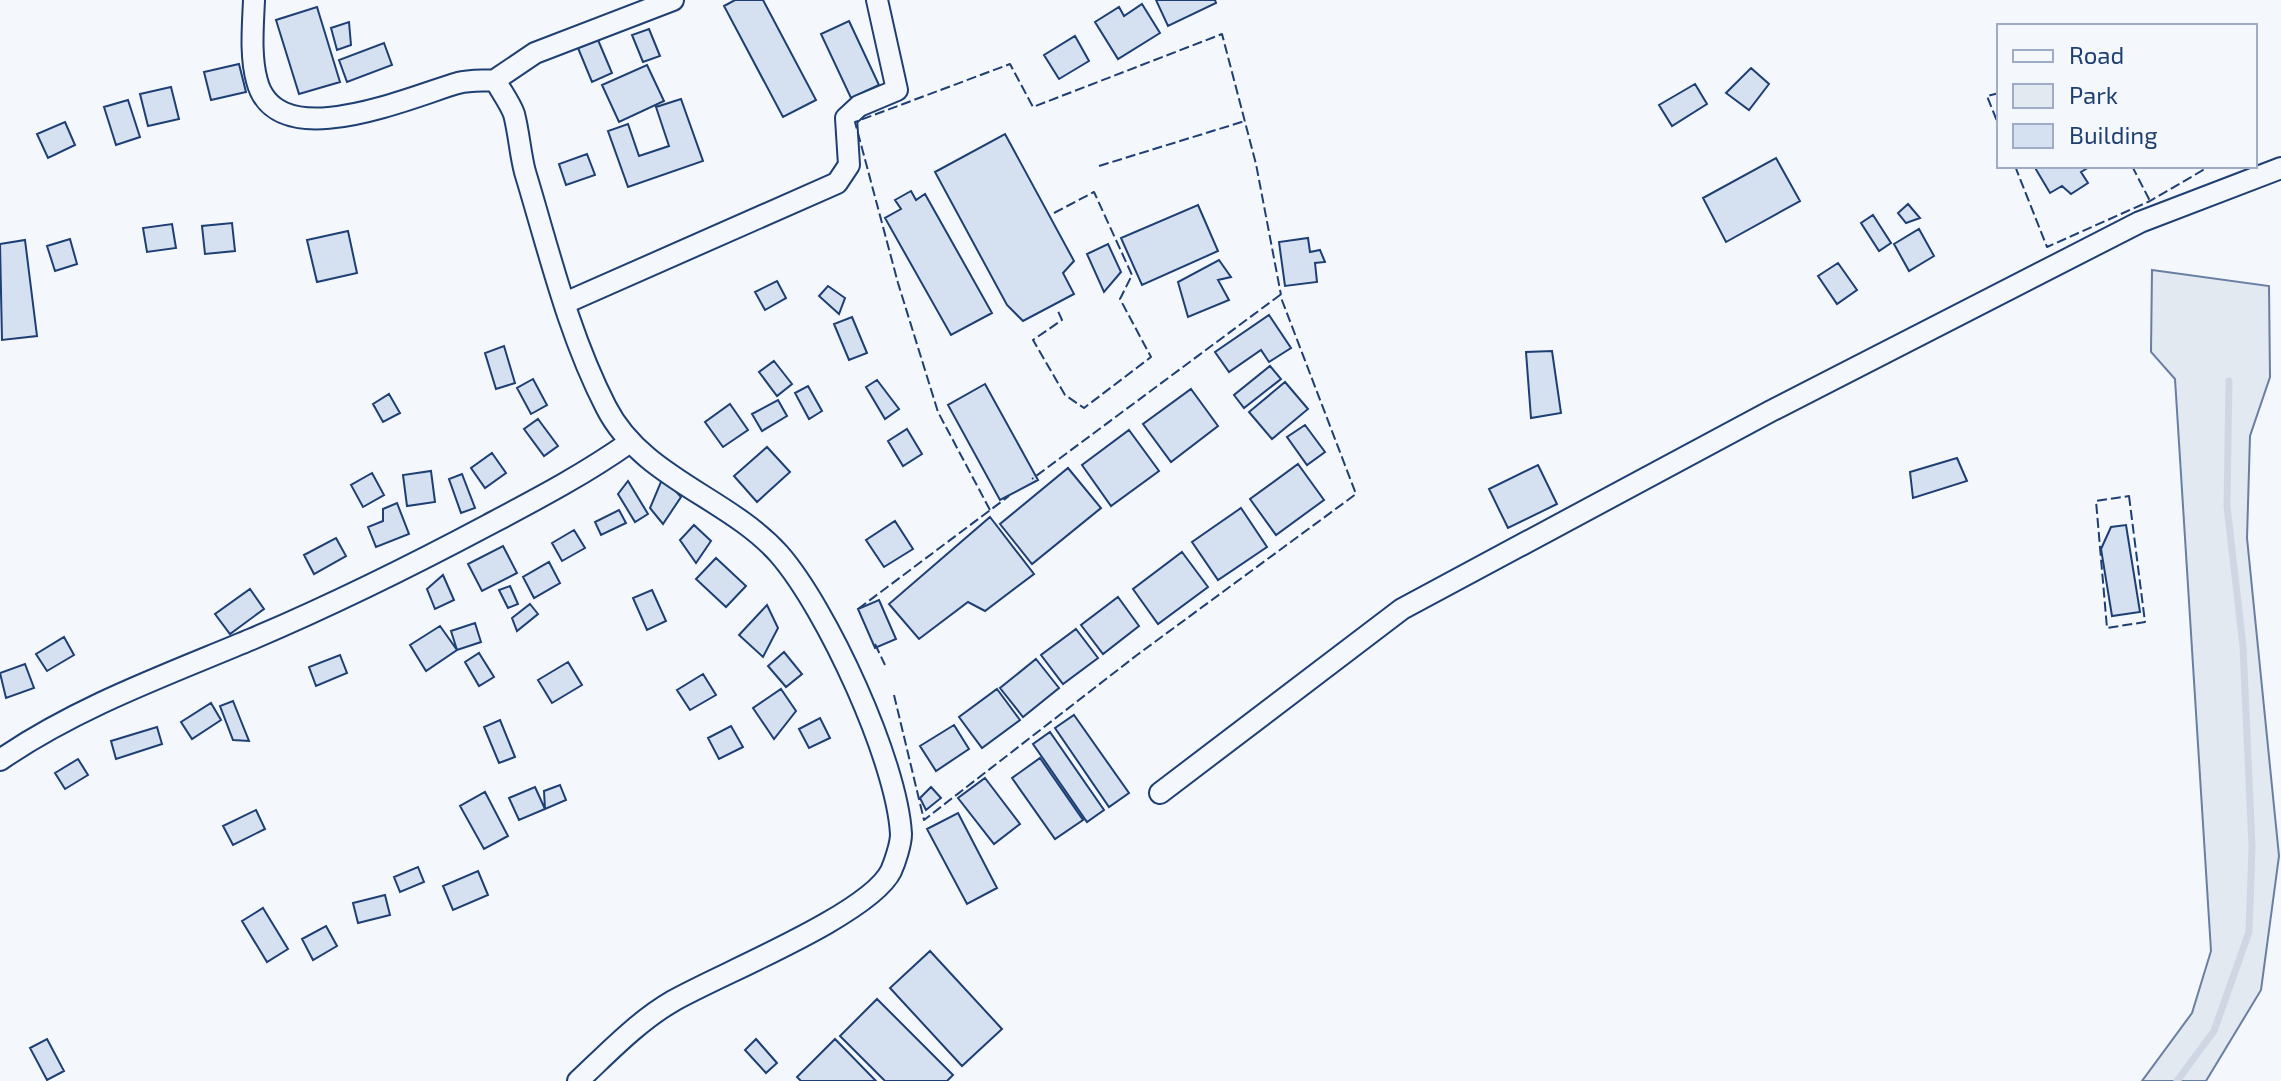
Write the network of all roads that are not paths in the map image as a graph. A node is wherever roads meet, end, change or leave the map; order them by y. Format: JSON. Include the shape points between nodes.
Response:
{"nodes":[{"id":1,"x":254,"y":0,"type":"edge"},
{"id":2,"x":673,"y":0,"type":"edge"},
{"id":3,"x":877,"y":0,"type":"edge"},
{"id":4,"x":495,"y":80,"type":"junction"},
{"id":5,"x":2281,"y":168,"type":"edge"},
{"id":6,"x":565,"y":303,"type":"junction"},
{"id":7,"x":630,"y":442,"type":"junction"},
{"id":8,"x":0,"y":760,"type":"edge"},
{"id":9,"x":1160,"y":793,"type":"dead end"},
{"id":10,"x":578,"y":1081,"type":"edge"}],
"edges":[{"from":1,"to":4,"type":"street","via":[[257,82],[272,104],[305,120],[359,115],[463,82]]},
{"from":2,"to":4,"type":"street","via":[[535,53]]},
{"from":3,"to":6,"type":"street","via":[[897,90],[859,106],[846,118],[849,165],[837,183]]},
{"from":4,"to":6,"type":"street","via":[[514,113],[519,151]]},
{"from":5,"to":9,"type":"street","via":[[2140,222],[1402,609]]},
{"from":6,"to":7,"type":"street","via":[[607,410]]},
{"from":7,"to":8,"type":"street","via":[[592,469],[464,537],[313,613],[96,705]]},
{"from":7,"to":10,"type":"street","via":[[778,553],[799,582],[863,702],[886,761],[901,836],[890,873],[862,901],[671,1002]]}]}
